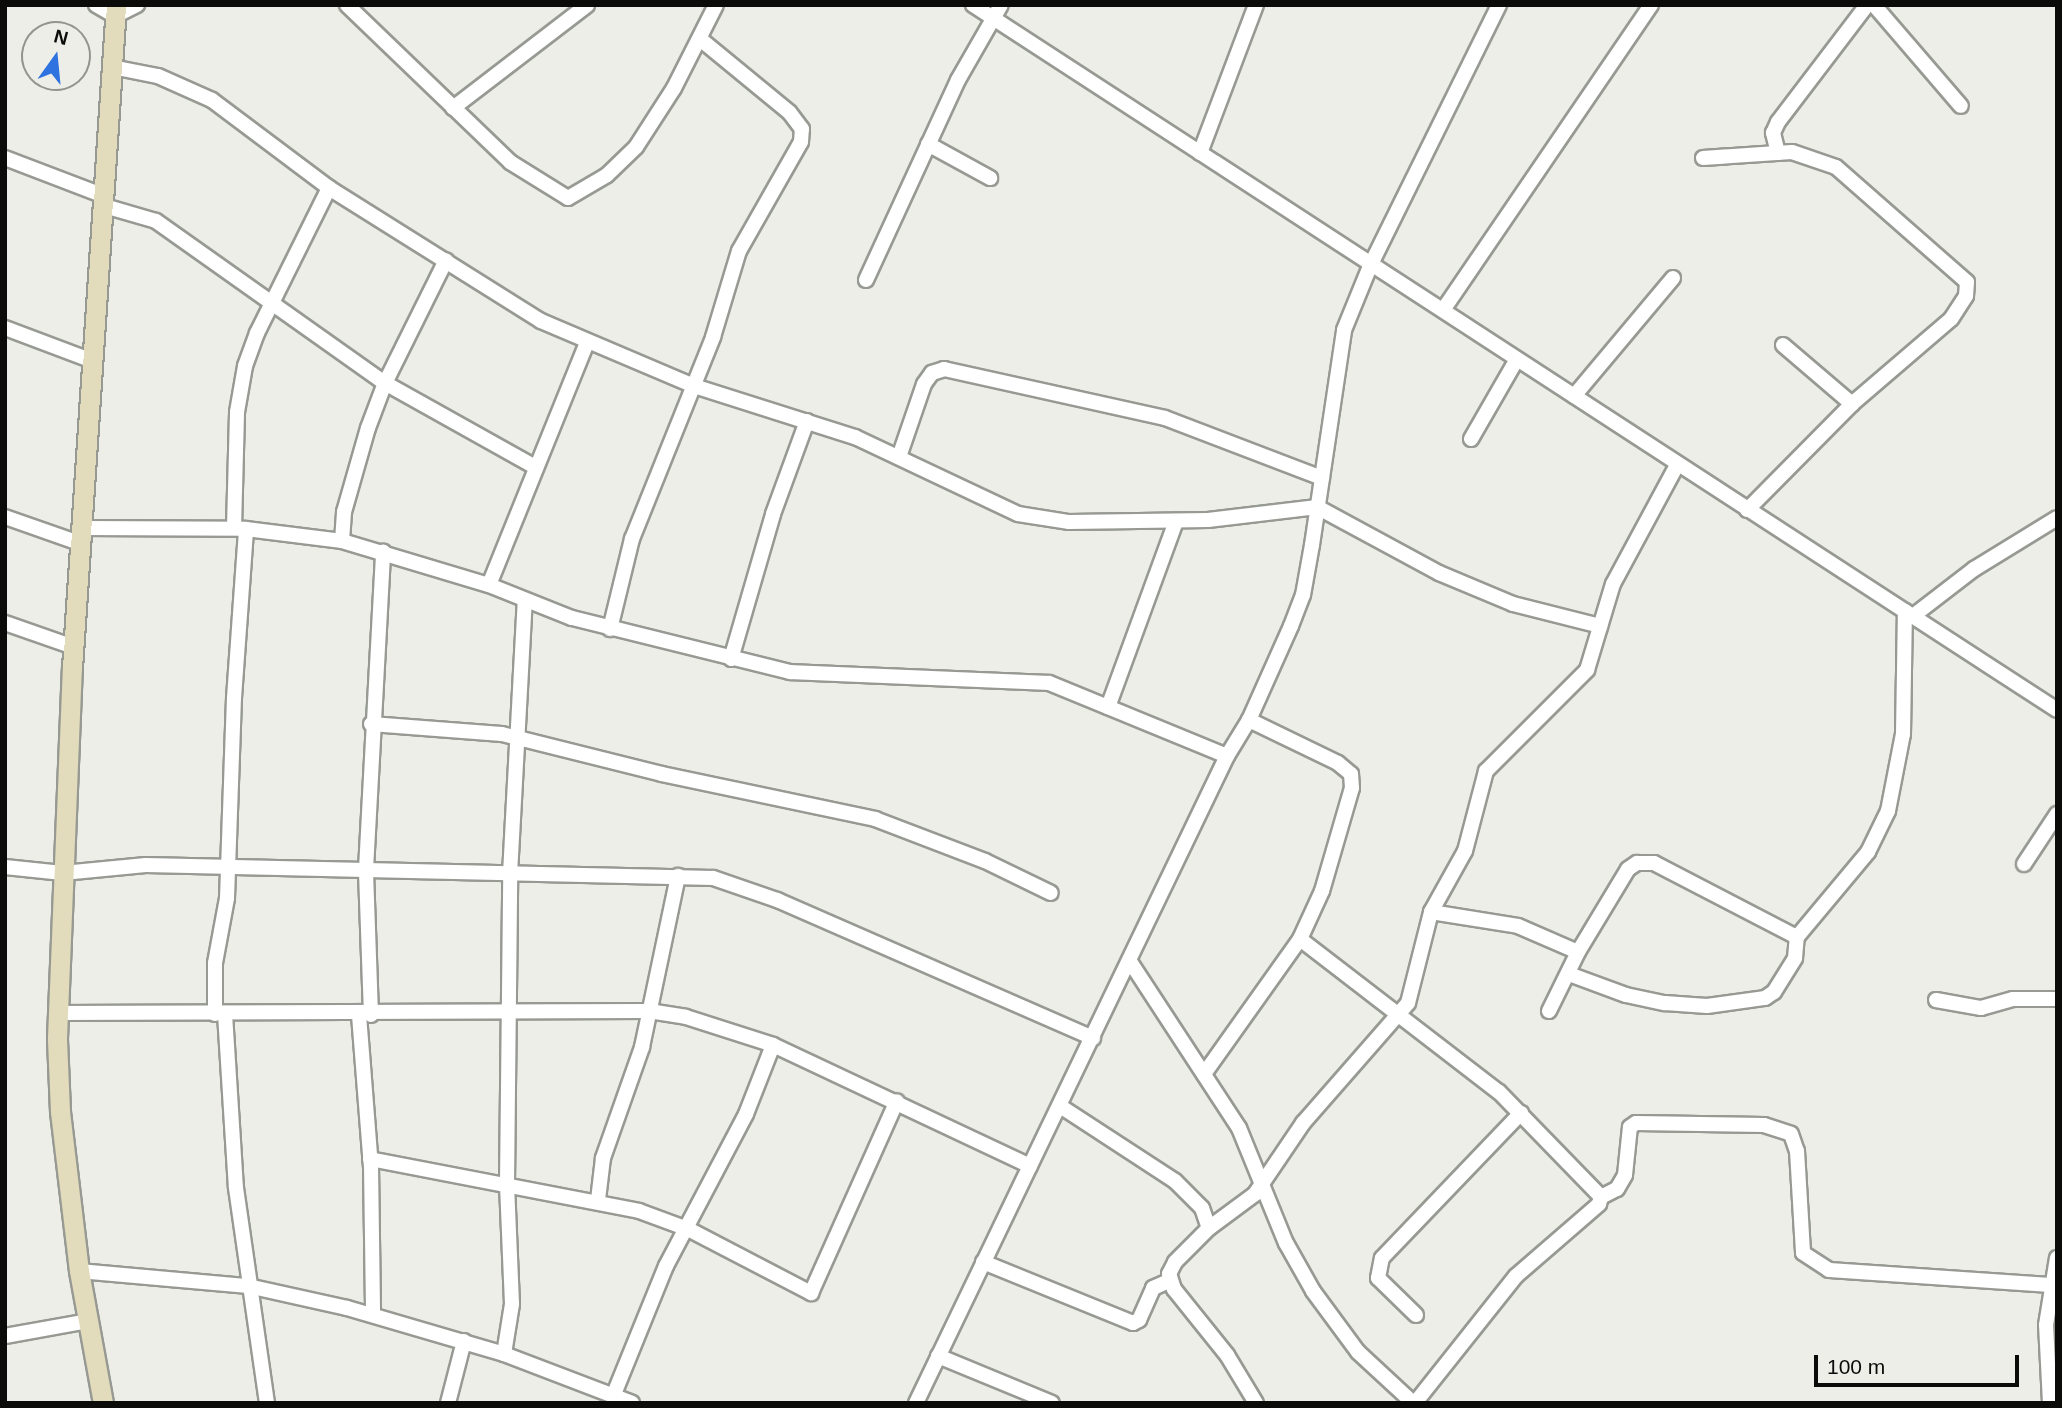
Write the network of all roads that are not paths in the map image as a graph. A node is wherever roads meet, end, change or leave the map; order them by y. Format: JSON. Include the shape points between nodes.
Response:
{"nodes":[{"id":1,"x":96,"y":5,"type":"edge"},
{"id":2,"x":137,"y":5,"type":"edge"},
{"id":3,"x":347,"y":5,"type":"edge"},
{"id":4,"x":587,"y":5,"type":"edge"},
{"id":5,"x":716,"y":5,"type":"edge"},
{"id":6,"x":974,"y":5,"type":"edge"},
{"id":7,"x":1001,"y":5,"type":"edge"},
{"id":8,"x":1256,"y":5,"type":"edge"},
{"id":9,"x":1499,"y":5,"type":"edge"},
{"id":10,"x":1651,"y":5,"type":"edge"},
{"id":11,"x":1867,"y":5,"type":"edge"},
{"id":12,"x":1874,"y":5,"type":"edge"},
{"id":13,"x":115,"y":10,"type":"edge"},
{"id":14,"x":991,"y":18,"type":"junction"},
{"id":15,"x":700,"y":39,"type":"junction"},
{"id":16,"x":112,"y":67,"type":"junction"},
{"id":17,"x":1961,"y":106,"type":"dead end"},
{"id":18,"x":453,"y":108,"type":"junction"},
{"id":19,"x":928,"y":144,"type":"junction"},
{"id":20,"x":1200,"y":153,"type":"junction"},
{"id":21,"x":1777,"y":153,"type":"junction"},
{"id":22,"x":5,"y":158,"type":"edge"},
{"id":23,"x":1703,"y":158,"type":"dead end"},
{"id":24,"x":990,"y":178,"type":"dead end"},
{"id":25,"x":329,"y":188,"type":"junction"},
{"id":26,"x":102,"y":200,"type":"junction"},
{"id":27,"x":446,"y":260,"type":"junction"},
{"id":28,"x":1371,"y":264,"type":"junction"},
{"id":29,"x":1673,"y":278,"type":"dead end"},
{"id":30,"x":866,"y":280,"type":"dead end"},
{"id":31,"x":273,"y":300,"type":"junction"},
{"id":32,"x":1443,"y":310,"type":"junction"},
{"id":33,"x":5,"y":328,"type":"edge"},
{"id":34,"x":587,"y":343,"type":"junction"},
{"id":35,"x":1783,"y":345,"type":"dead end"},
{"id":36,"x":1517,"y":359,"type":"junction"},
{"id":37,"x":90,"y":360,"type":"junction"},
{"id":38,"x":385,"y":383,"type":"junction"},
{"id":39,"x":694,"y":386,"type":"junction"},
{"id":40,"x":1574,"y":396,"type":"junction"},
{"id":41,"x":1852,"y":404,"type":"junction"},
{"id":42,"x":807,"y":421,"type":"junction"},
{"id":43,"x":1471,"y":439,"type":"dead end"},
{"id":44,"x":900,"y":457,"type":"junction"},
{"id":45,"x":1677,"y":465,"type":"junction"},
{"id":46,"x":535,"y":467,"type":"junction"},
{"id":47,"x":1322,"y":478,"type":"junction"},
{"id":48,"x":1318,"y":508,"type":"junction"},
{"id":49,"x":1746,"y":510,"type":"junction"},
{"id":50,"x":5,"y":517,"type":"edge"},
{"id":51,"x":2057,"y":518,"type":"edge"},
{"id":52,"x":1176,"y":521,"type":"junction"},
{"id":53,"x":240,"y":528,"type":"junction"},
{"id":54,"x":82,"y":536,"type":"junction"},
{"id":55,"x":342,"y":541,"type":"junction"},
{"id":56,"x":383,"y":551,"type":"junction"},
{"id":57,"x":489,"y":584,"type":"junction"},
{"id":58,"x":525,"y":601,"type":"junction"},
{"id":59,"x":1909,"y":613,"type":"junction"},
{"id":60,"x":5,"y":622,"type":"edge"},
{"id":61,"x":1600,"y":626,"type":"junction"},
{"id":62,"x":610,"y":629,"type":"junction"},
{"id":63,"x":74,"y":647,"type":"junction"},
{"id":64,"x":731,"y":659,"type":"junction"},
{"id":65,"x":1108,"y":708,"type":"junction"},
{"id":66,"x":2057,"y":710,"type":"edge"},
{"id":67,"x":1249,"y":720,"type":"junction"},
{"id":68,"x":371,"y":724,"type":"junction"},
{"id":69,"x":516,"y":737,"type":"junction"},
{"id":70,"x":1227,"y":756,"type":"junction"},
{"id":71,"x":2057,"y":814,"type":"edge"},
{"id":72,"x":2024,"y":864,"type":"dead end"},
{"id":73,"x":5,"y":867,"type":"edge"},
{"id":74,"x":226,"y":869,"type":"junction"},
{"id":75,"x":366,"y":869,"type":"junction"},
{"id":76,"x":63,"y":873,"type":"junction"},
{"id":77,"x":510,"y":874,"type":"junction"},
{"id":78,"x":678,"y":876,"type":"junction"},
{"id":79,"x":1051,"y":893,"type":"dead end"},
{"id":80,"x":1431,"y":912,"type":"junction"},
{"id":81,"x":1797,"y":937,"type":"junction"},
{"id":82,"x":1300,"y":939,"type":"junction"},
{"id":83,"x":1578,"y":952,"type":"junction"},
{"id":84,"x":1131,"y":963,"type":"junction"},
{"id":85,"x":1569,"y":974,"type":"junction"},
{"id":86,"x":2057,"y":999,"type":"edge"},
{"id":87,"x":1936,"y":1000,"type":"dead end"},
{"id":88,"x":649,"y":1011,"type":"junction"},
{"id":89,"x":1549,"y":1011,"type":"dead end"},
{"id":90,"x":58,"y":1013,"type":"junction"},
{"id":91,"x":220,"y":1014,"type":"junction"},
{"id":92,"x":507,"y":1014,"type":"junction"},
{"id":93,"x":365,"y":1015,"type":"junction"},
{"id":94,"x":1398,"y":1018,"type":"junction"},
{"id":95,"x":1093,"y":1038,"type":"junction"},
{"id":96,"x":773,"y":1045,"type":"junction"},
{"id":97,"x":1203,"y":1074,"type":"junction"},
{"id":98,"x":897,"y":1101,"type":"junction"},
{"id":99,"x":1059,"y":1106,"type":"junction"},
{"id":100,"x":1521,"y":1113,"type":"junction"},
{"id":101,"x":370,"y":1158,"type":"junction"},
{"id":102,"x":1030,"y":1167,"type":"junction"},
{"id":103,"x":507,"y":1184,"type":"junction"},
{"id":104,"x":1262,"y":1184,"type":"junction"},
{"id":105,"x":1601,"y":1197,"type":"junction"},
{"id":106,"x":598,"y":1200,"type":"junction"},
{"id":107,"x":1209,"y":1228,"type":"junction"},
{"id":108,"x":688,"y":1229,"type":"junction"},
{"id":109,"x":2057,"y":1258,"type":"edge"},
{"id":110,"x":984,"y":1262,"type":"junction"},
{"id":111,"x":79,"y":1271,"type":"junction"},
{"id":112,"x":1169,"y":1281,"type":"junction"},
{"id":113,"x":2050,"y":1285,"type":"junction"},
{"id":114,"x":248,"y":1286,"type":"junction"},
{"id":115,"x":373,"y":1315,"type":"junction"},
{"id":116,"x":1416,"y":1315,"type":"dead end"},
{"id":117,"x":88,"y":1321,"type":"junction"},
{"id":118,"x":2046,"y":1325,"type":"junction"},
{"id":119,"x":5,"y":1336,"type":"edge"},
{"id":120,"x":2057,"y":1338,"type":"edge"},
{"id":121,"x":464,"y":1341,"type":"junction"},
{"id":122,"x":504,"y":1354,"type":"junction"},
{"id":123,"x":938,"y":1356,"type":"junction"},
{"id":124,"x":614,"y":1394,"type":"junction"},
{"id":125,"x":103,"y":1403,"type":"edge"},
{"id":126,"x":267,"y":1403,"type":"edge"},
{"id":127,"x":448,"y":1403,"type":"edge"},
{"id":128,"x":632,"y":1403,"type":"edge"},
{"id":129,"x":916,"y":1403,"type":"edge"},
{"id":130,"x":1052,"y":1403,"type":"edge"},
{"id":131,"x":1256,"y":1403,"type":"edge"},
{"id":132,"x":1414,"y":1403,"type":"edge"},
{"id":133,"x":2050,"y":1403,"type":"edge"}],
"edges":[{"from":1,"to":13,"type":"street"},
{"from":2,"to":13,"type":"street"},
{"from":3,"to":18,"type":"street"},
{"from":4,"to":18,"type":"street"},
{"from":5,"to":15,"type":"street"},
{"from":6,"to":14,"type":"street"},
{"from":7,"to":14,"type":"street"},
{"from":8,"to":20,"type":"street"},
{"from":9,"to":28,"type":"street"},
{"from":10,"to":32,"type":"street"},
{"from":11,"to":21,"type":"street","via":[[1778,122],[1773,133]]},
{"from":12,"to":17,"type":"street"},
{"from":13,"to":16,"type":"street"},
{"from":14,"to":19,"type":"street"},
{"from":14,"to":20,"type":"street"},
{"from":15,"to":18,"type":"street","via":[[636,147],[576,197],[558,194],[510,162]]},
{"from":15,"to":39,"type":"street","via":[[789,112],[802,129],[797,154],[739,251]]},
{"from":16,"to":25,"type":"street","via":[[188,86],[273,142]]},
{"from":16,"to":26,"type":"street"},
{"from":19,"to":24,"type":"street"},
{"from":19,"to":30,"type":"street"},
{"from":20,"to":28,"type":"street"},
{"from":21,"to":23,"type":"street"},
{"from":21,"to":41,"type":"street","via":[[1792,152],[1836,167],[1967,282],[1966,296],[1951,319]]},
{"from":22,"to":26,"type":"street"},
{"from":25,"to":27,"type":"street"},
{"from":25,"to":31,"type":"street"},
{"from":26,"to":31,"type":"street","via":[[156,221]]},
{"from":26,"to":37,"type":"street"},
{"from":27,"to":34,"type":"street","via":[[541,321]]},
{"from":27,"to":38,"type":"street"},
{"from":28,"to":32,"type":"street"},
{"from":28,"to":47,"type":"street","via":[[1344,330]]},
{"from":29,"to":40,"type":"street"},
{"from":31,"to":38,"type":"street"},
{"from":31,"to":53,"type":"street","via":[[245,366],[239,401]]},
{"from":32,"to":36,"type":"street"},
{"from":33,"to":37,"type":"street"},
{"from":34,"to":39,"type":"street"},
{"from":34,"to":46,"type":"street"},
{"from":35,"to":41,"type":"street"},
{"from":36,"to":40,"type":"street"},
{"from":36,"to":43,"type":"street"},
{"from":37,"to":54,"type":"street"},
{"from":38,"to":46,"type":"street"},
{"from":38,"to":55,"type":"street","via":[[350,488]]},
{"from":39,"to":42,"type":"street"},
{"from":39,"to":62,"type":"street","via":[[632,539]]},
{"from":40,"to":45,"type":"street"},
{"from":41,"to":49,"type":"street"},
{"from":42,"to":44,"type":"street"},
{"from":42,"to":64,"type":"street","via":[[773,514]]},
{"from":44,"to":47,"type":"street","via":[[924,384],[932,373],[944,369],[1166,418]]},
{"from":44,"to":52,"type":"street","via":[[1041,521]]},
{"from":45,"to":49,"type":"street"},
{"from":45,"to":61,"type":"street","via":[[1613,584]]},
{"from":46,"to":57,"type":"street"},
{"from":47,"to":48,"type":"street"},
{"from":48,"to":52,"type":"street"},
{"from":48,"to":61,"type":"street","via":[[1439,573],[1513,604]]},
{"from":48,"to":67,"type":"street","via":[[1303,595]]},
{"from":49,"to":59,"type":"street"},
{"from":50,"to":54,"type":"street"},
{"from":51,"to":59,"type":"street"},
{"from":52,"to":65,"type":"street"},
{"from":53,"to":54,"type":"street"},
{"from":53,"to":55,"type":"street"},
{"from":53,"to":74,"type":"street"},
{"from":54,"to":63,"type":"street"},
{"from":55,"to":56,"type":"street"},
{"from":56,"to":57,"type":"street"},
{"from":56,"to":68,"type":"street"},
{"from":57,"to":58,"type":"street"},
{"from":58,"to":62,"type":"street"},
{"from":58,"to":69,"type":"street"},
{"from":59,"to":66,"type":"street"},
{"from":59,"to":81,"type":"street","via":[[1903,734],[1888,811],[1868,852]]},
{"from":60,"to":63,"type":"street"},
{"from":61,"to":80,"type":"street","via":[[1587,670],[1486,771],[1465,851]]},
{"from":62,"to":64,"type":"street"},
{"from":63,"to":76,"type":"street"},
{"from":64,"to":65,"type":"street","via":[[790,672],[1026,680],[1049,683]]},
{"from":65,"to":70,"type":"street"},
{"from":67,"to":70,"type":"street"},
{"from":67,"to":82,"type":"street","via":[[1352,774],[1353,788],[1322,891]]},
{"from":68,"to":69,"type":"street"},
{"from":68,"to":75,"type":"street"},
{"from":69,"to":77,"type":"street"},
{"from":69,"to":79,"type":"street","via":[[675,778],[875,819],[985,861]]},
{"from":70,"to":84,"type":"street"},
{"from":71,"to":72,"type":"street"},
{"from":73,"to":76,"type":"street"},
{"from":74,"to":75,"type":"street"},
{"from":74,"to":76,"type":"street","via":[[146,865]]},
{"from":74,"to":91,"type":"street","via":[[227,904],[213,982]]},
{"from":75,"to":77,"type":"street"},
{"from":75,"to":93,"type":"street"},
{"from":76,"to":90,"type":"street"},
{"from":77,"to":78,"type":"street"},
{"from":77,"to":92,"type":"street"},
{"from":78,"to":88,"type":"street"},
{"from":78,"to":95,"type":"street","via":[[744,886]]},
{"from":80,"to":83,"type":"street","via":[[1518,926]]},
{"from":80,"to":94,"type":"street","via":[[1414,986]]},
{"from":81,"to":83,"type":"street","via":[[1654,863],[1637,863],[1628,869]]},
{"from":81,"to":85,"type":"street","via":[[1795,958],[1774,992],[1737,1003],[1665,1003],[1626,995]]},
{"from":82,"to":94,"type":"street"},
{"from":82,"to":97,"type":"street"},
{"from":83,"to":85,"type":"street"},
{"from":84,"to":95,"type":"street"},
{"from":84,"to":97,"type":"street"},
{"from":85,"to":89,"type":"street"},
{"from":86,"to":87,"type":"street","via":[[2013,999],[1981,1008]]},
{"from":88,"to":92,"type":"street"},
{"from":88,"to":96,"type":"street","via":[[686,1017]]},
{"from":88,"to":106,"type":"street","via":[[642,1047],[603,1158]]},
{"from":90,"to":91,"type":"street"},
{"from":90,"to":111,"type":"street","via":[[60,1111]]},
{"from":91,"to":93,"type":"street"},
{"from":91,"to":114,"type":"street"},
{"from":92,"to":93,"type":"street"},
{"from":92,"to":103,"type":"street"},
{"from":93,"to":101,"type":"street"},
{"from":94,"to":100,"type":"street","via":[[1499,1091]]},
{"from":94,"to":104,"type":"street","via":[[1303,1124]]},
{"from":95,"to":99,"type":"street"},
{"from":96,"to":98,"type":"street"},
{"from":96,"to":108,"type":"street","via":[[751,1103]]},
{"from":97,"to":104,"type":"street","via":[[1239,1128]]},
{"from":98,"to":102,"type":"street"},
{"from":98,"to":108,"type":"street","via":[[811,1293]]},
{"from":99,"to":102,"type":"street"},
{"from":99,"to":107,"type":"street","via":[[1174,1181],[1202,1208]]},
{"from":100,"to":105,"type":"street"},
{"from":100,"to":116,"type":"street","via":[[1382,1258],[1378,1278]]},
{"from":101,"to":103,"type":"street"},
{"from":101,"to":115,"type":"street"},
{"from":102,"to":110,"type":"street"},
{"from":103,"to":106,"type":"street","via":[[534,1194]]},
{"from":103,"to":122,"type":"street","via":[[512,1304]]},
{"from":104,"to":107,"type":"street"},
{"from":104,"to":132,"type":"street","via":[[1286,1243],[1320,1301],[1358,1352]]},
{"from":105,"to":113,"type":"street","via":[[1622,1182],[1627,1137],[1636,1123],[1782,1128],[1791,1134],[1797,1152],[1799,1237],[1802,1254],[1810,1262],[1829,1270],[1888,1276]]},
{"from":105,"to":132,"type":"street","via":[[1599,1205],[1516,1276]]},
{"from":106,"to":108,"type":"street"},
{"from":107,"to":112,"type":"street","via":[[1175,1262]]},
{"from":108,"to":124,"type":"street","via":[[666,1266]]},
{"from":109,"to":113,"type":"street"},
{"from":110,"to":112,"type":"street","via":[[1133,1322],[1139,1320],[1153,1288]]},
{"from":110,"to":123,"type":"street"},
{"from":111,"to":114,"type":"street"},
{"from":111,"to":117,"type":"street"},
{"from":112,"to":131,"type":"street","via":[[1227,1355]]},
{"from":113,"to":118,"type":"street"},
{"from":114,"to":115,"type":"street"},
{"from":114,"to":126,"type":"street"},
{"from":115,"to":121,"type":"street"},
{"from":117,"to":119,"type":"street"},
{"from":117,"to":125,"type":"street"},
{"from":118,"to":120,"type":"street"},
{"from":118,"to":133,"type":"street"},
{"from":121,"to":122,"type":"street"},
{"from":121,"to":127,"type":"street"},
{"from":122,"to":124,"type":"street"},
{"from":123,"to":129,"type":"street"},
{"from":123,"to":130,"type":"street"},
{"from":124,"to":128,"type":"street"}]}
